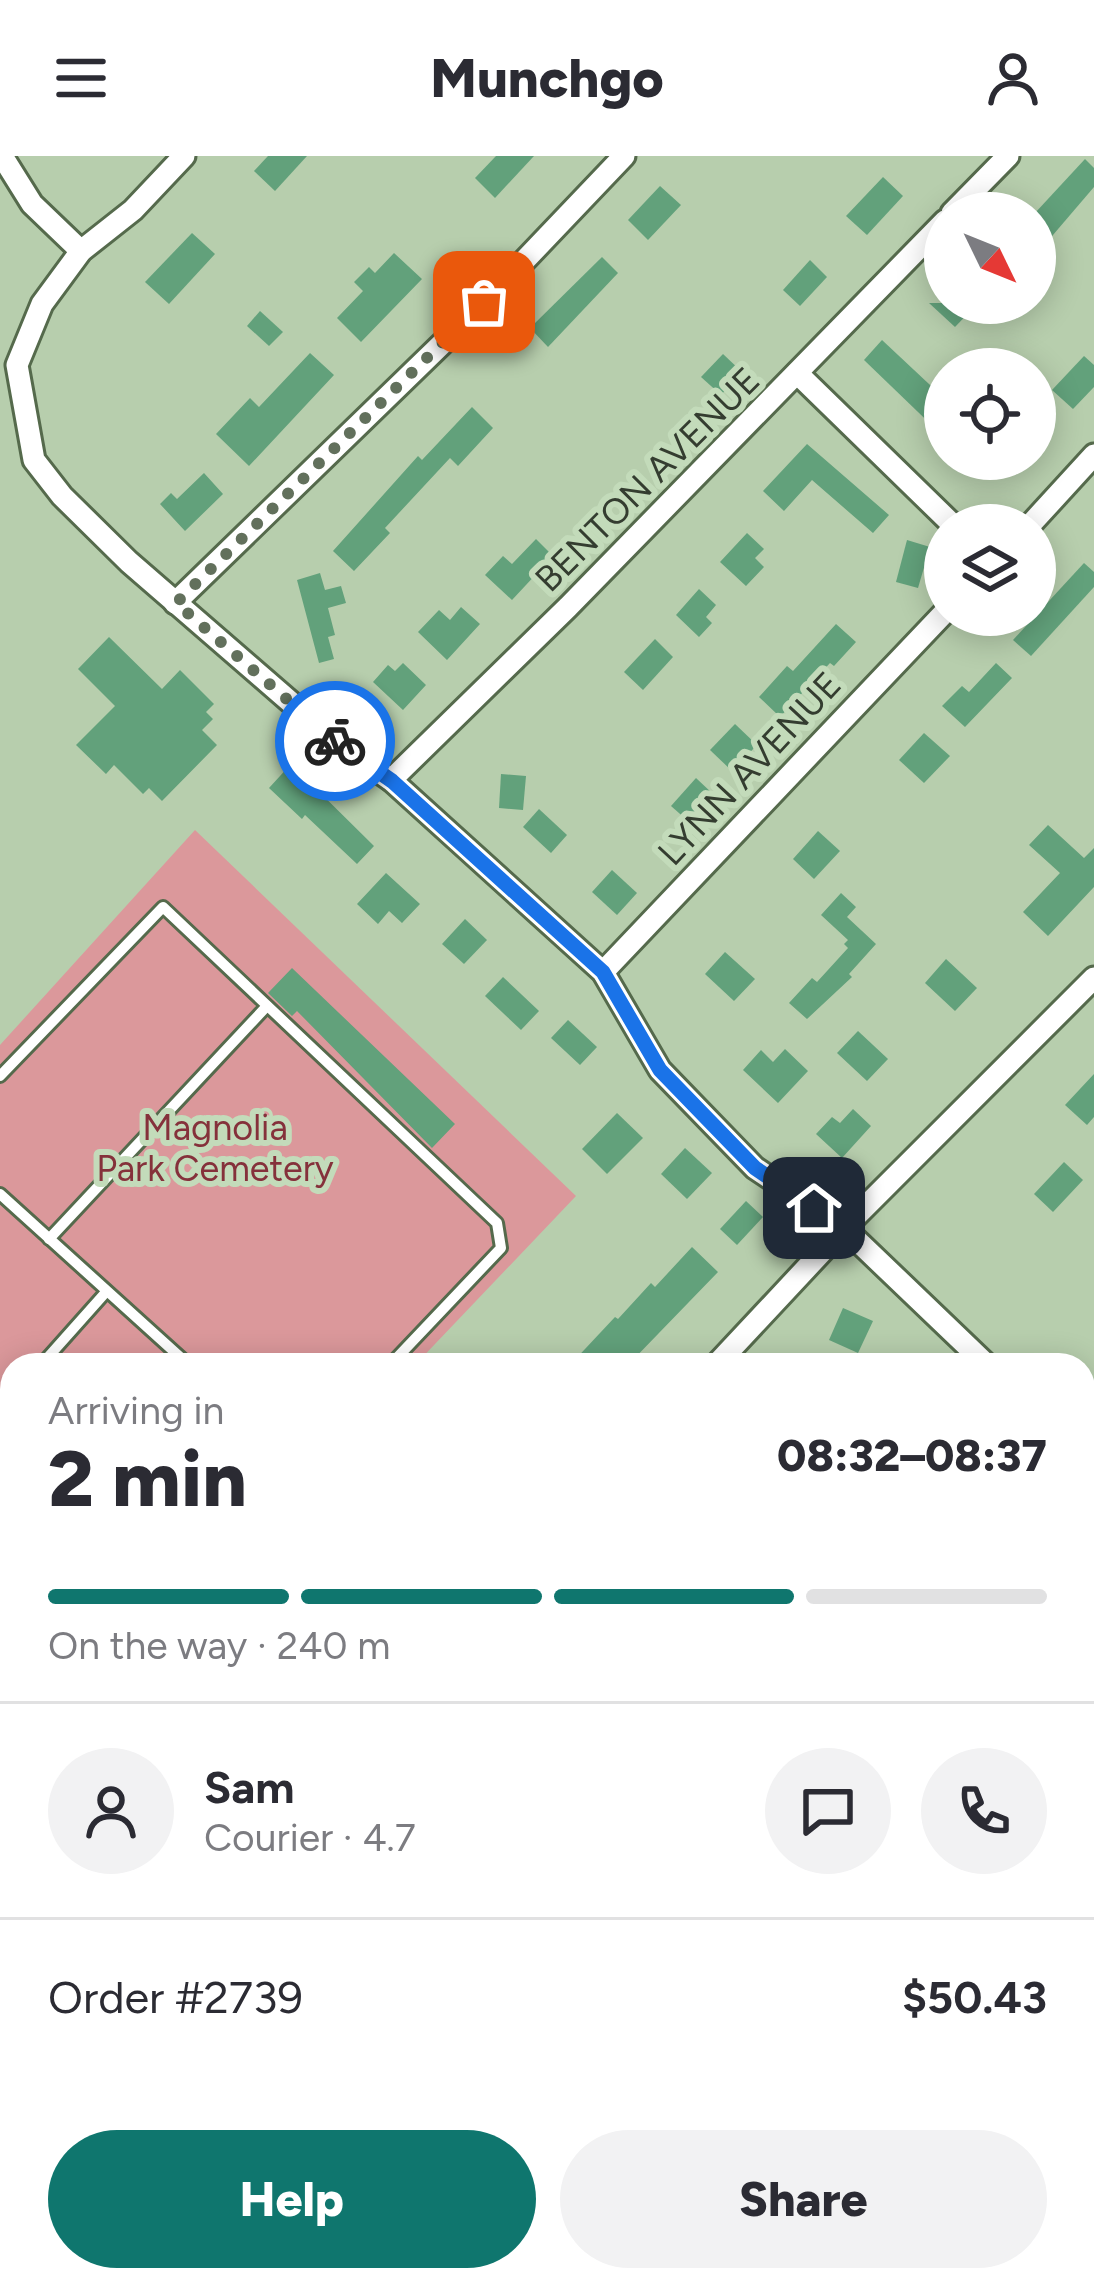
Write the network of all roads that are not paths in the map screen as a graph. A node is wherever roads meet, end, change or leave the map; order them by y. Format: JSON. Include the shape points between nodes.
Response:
{"nodes":[{"id":1,"x":2,"y":156,"type":"edge"},
{"id":2,"x":184,"y":156,"type":"edge"},
{"id":3,"x":624,"y":156,"type":"edge"},
{"id":4,"x":1008,"y":156,"type":"edge"},
{"id":5,"x":973,"y":192,"type":"edge"},
{"id":6,"x":924,"y":242,"type":"edge"},
{"id":7,"x":81,"y":251,"type":"junction"},
{"id":8,"x":797,"y":373,"type":"junction"},
{"id":9,"x":1094,"y":455,"type":"edge"},
{"id":10,"x":931,"y":504,"type":"edge"},
{"id":11,"x":1049,"y":504,"type":"edge"},
{"id":12,"x":176,"y":603,"type":"junction"},
{"id":13,"x":924,"y":634,"type":"edge"},
{"id":14,"x":392,"y":781,"type":"junction"},
{"id":15,"x":603,"y":972,"type":"junction"},
{"id":16,"x":1094,"y":978,"type":"edge"},
{"id":17,"x":267,"y":1006,"type":"junction"},
{"id":18,"x":0,"y":1076,"type":"edge"},
{"id":19,"x":0,"y":1194,"type":"edge"},
{"id":20,"x":844,"y":1228,"type":"junction"},
{"id":21,"x":50,"y":1239,"type":"junction"},
{"id":22,"x":106,"y":1292,"type":"junction"},
{"id":23,"x":52,"y":1353,"type":"edge"},
{"id":24,"x":175,"y":1353,"type":"edge"},
{"id":25,"x":401,"y":1353,"type":"edge"},
{"id":26,"x":727,"y":1353,"type":"edge"},
{"id":27,"x":974,"y":1353,"type":"edge"}],
"edges":[{"from":1,"to":7,"type":"street","via":[[32,204]]},
{"from":2,"to":7,"type":"street"},
{"from":3,"to":12,"type":"street"},
{"from":4,"to":5,"type":"street"},
{"from":6,"to":8,"type":"street","name":"BENTON AVENUE"},
{"from":7,"to":12,"type":"street","via":[[42,304],[17,365],[34,460]]},
{"from":8,"to":10,"type":"street"},
{"from":8,"to":14,"type":"street","name":"BENTON AVENUE"},
{"from":9,"to":11,"type":"street"},
{"from":12,"to":14,"type":"street"},
{"from":13,"to":15,"type":"street","name":"LYNN AVENUE"},
{"from":14,"to":15,"type":"street"},
{"from":15,"to":20,"type":"street","via":[[660,1070],[755,1168]]},
{"from":16,"to":20,"type":"street"},
{"from":17,"to":18,"type":"lane","via":[[163,907]]},
{"from":17,"to":21,"type":"lane"},
{"from":17,"to":25,"type":"lane","via":[[497,1223],[501,1248]]},
{"from":19,"to":21,"type":"lane"},
{"from":20,"to":26,"type":"street"},
{"from":20,"to":27,"type":"street"},
{"from":21,"to":22,"type":"lane"},
{"from":22,"to":23,"type":"lane"},
{"from":22,"to":24,"type":"lane"}]}
